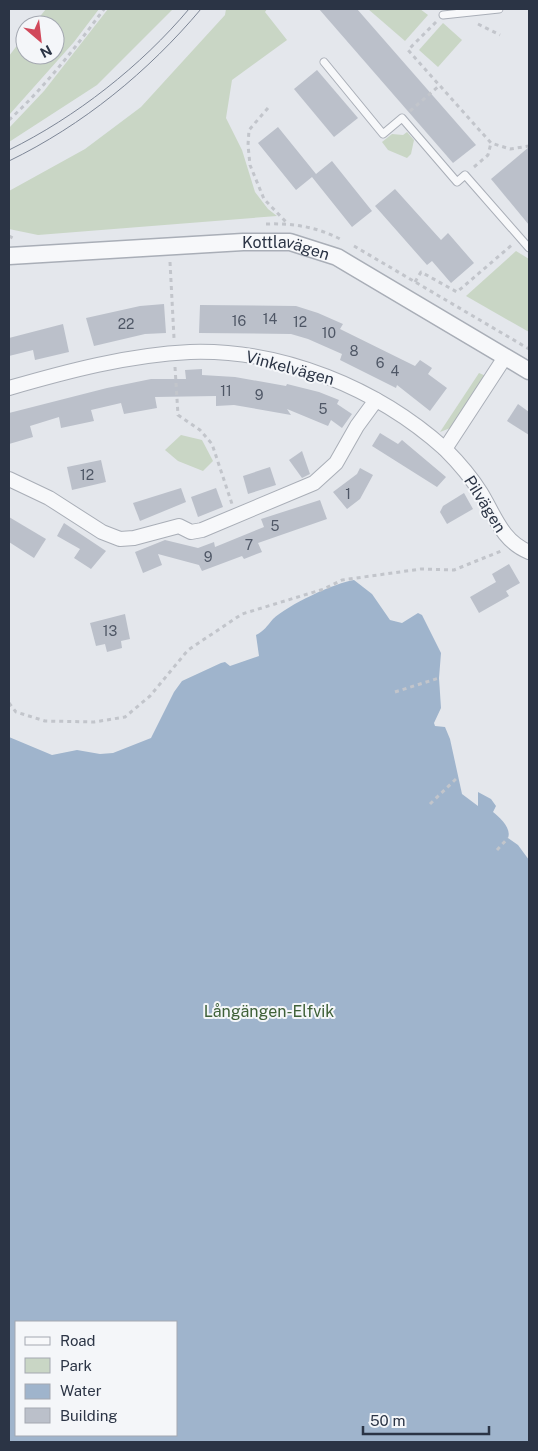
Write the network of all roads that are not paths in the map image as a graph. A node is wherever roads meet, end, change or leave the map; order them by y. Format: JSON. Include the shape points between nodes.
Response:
{"nodes":[{"id":1,"x":499,"y":9,"type":"edge"},
{"id":2,"x":443,"y":14,"type":"road end"},
{"id":3,"x":324,"y":62,"type":"dead end"},
{"id":4,"x":529,"y":248,"type":"edge"},
{"id":5,"x":9,"y":256,"type":"edge"},
{"id":6,"x":505,"y":357,"type":"junction"},
{"id":7,"x":529,"y":371,"type":"edge"},
{"id":8,"x":9,"y":388,"type":"edge"},
{"id":9,"x":376,"y":400,"type":"junction"},
{"id":10,"x":445,"y":449,"type":"junction"},
{"id":11,"x":9,"y":479,"type":"edge"},
{"id":12,"x":529,"y":552,"type":"edge"}],
"edges":[{"from":1,"to":2,"type":"lane"},
{"from":3,"to":4,"type":"lane","via":[[383,134],[402,118],[457,182],[465,175]]},
{"from":5,"to":6,"type":"street","name":"Kottlavägen","via":[[290,242],[337,257]]},
{"from":6,"to":7,"type":"street","name":"Kottlavägen"},
{"from":6,"to":10,"type":"street"},
{"from":8,"to":9,"type":"street","name":"Vinkelvägen","via":[[124,359],[190,352],[244,355],[285,364],[340,381]]},
{"from":9,"to":10,"type":"street","name":"Vinkelvägen"},
{"from":9,"to":11,"type":"street","via":[[328,473],[314,483],[202,530],[191,532],[179,526],[120,539]]},
{"from":10,"to":12,"type":"street","name":"Pilvägen","via":[[470,476],[501,530],[516,546]]}]}
